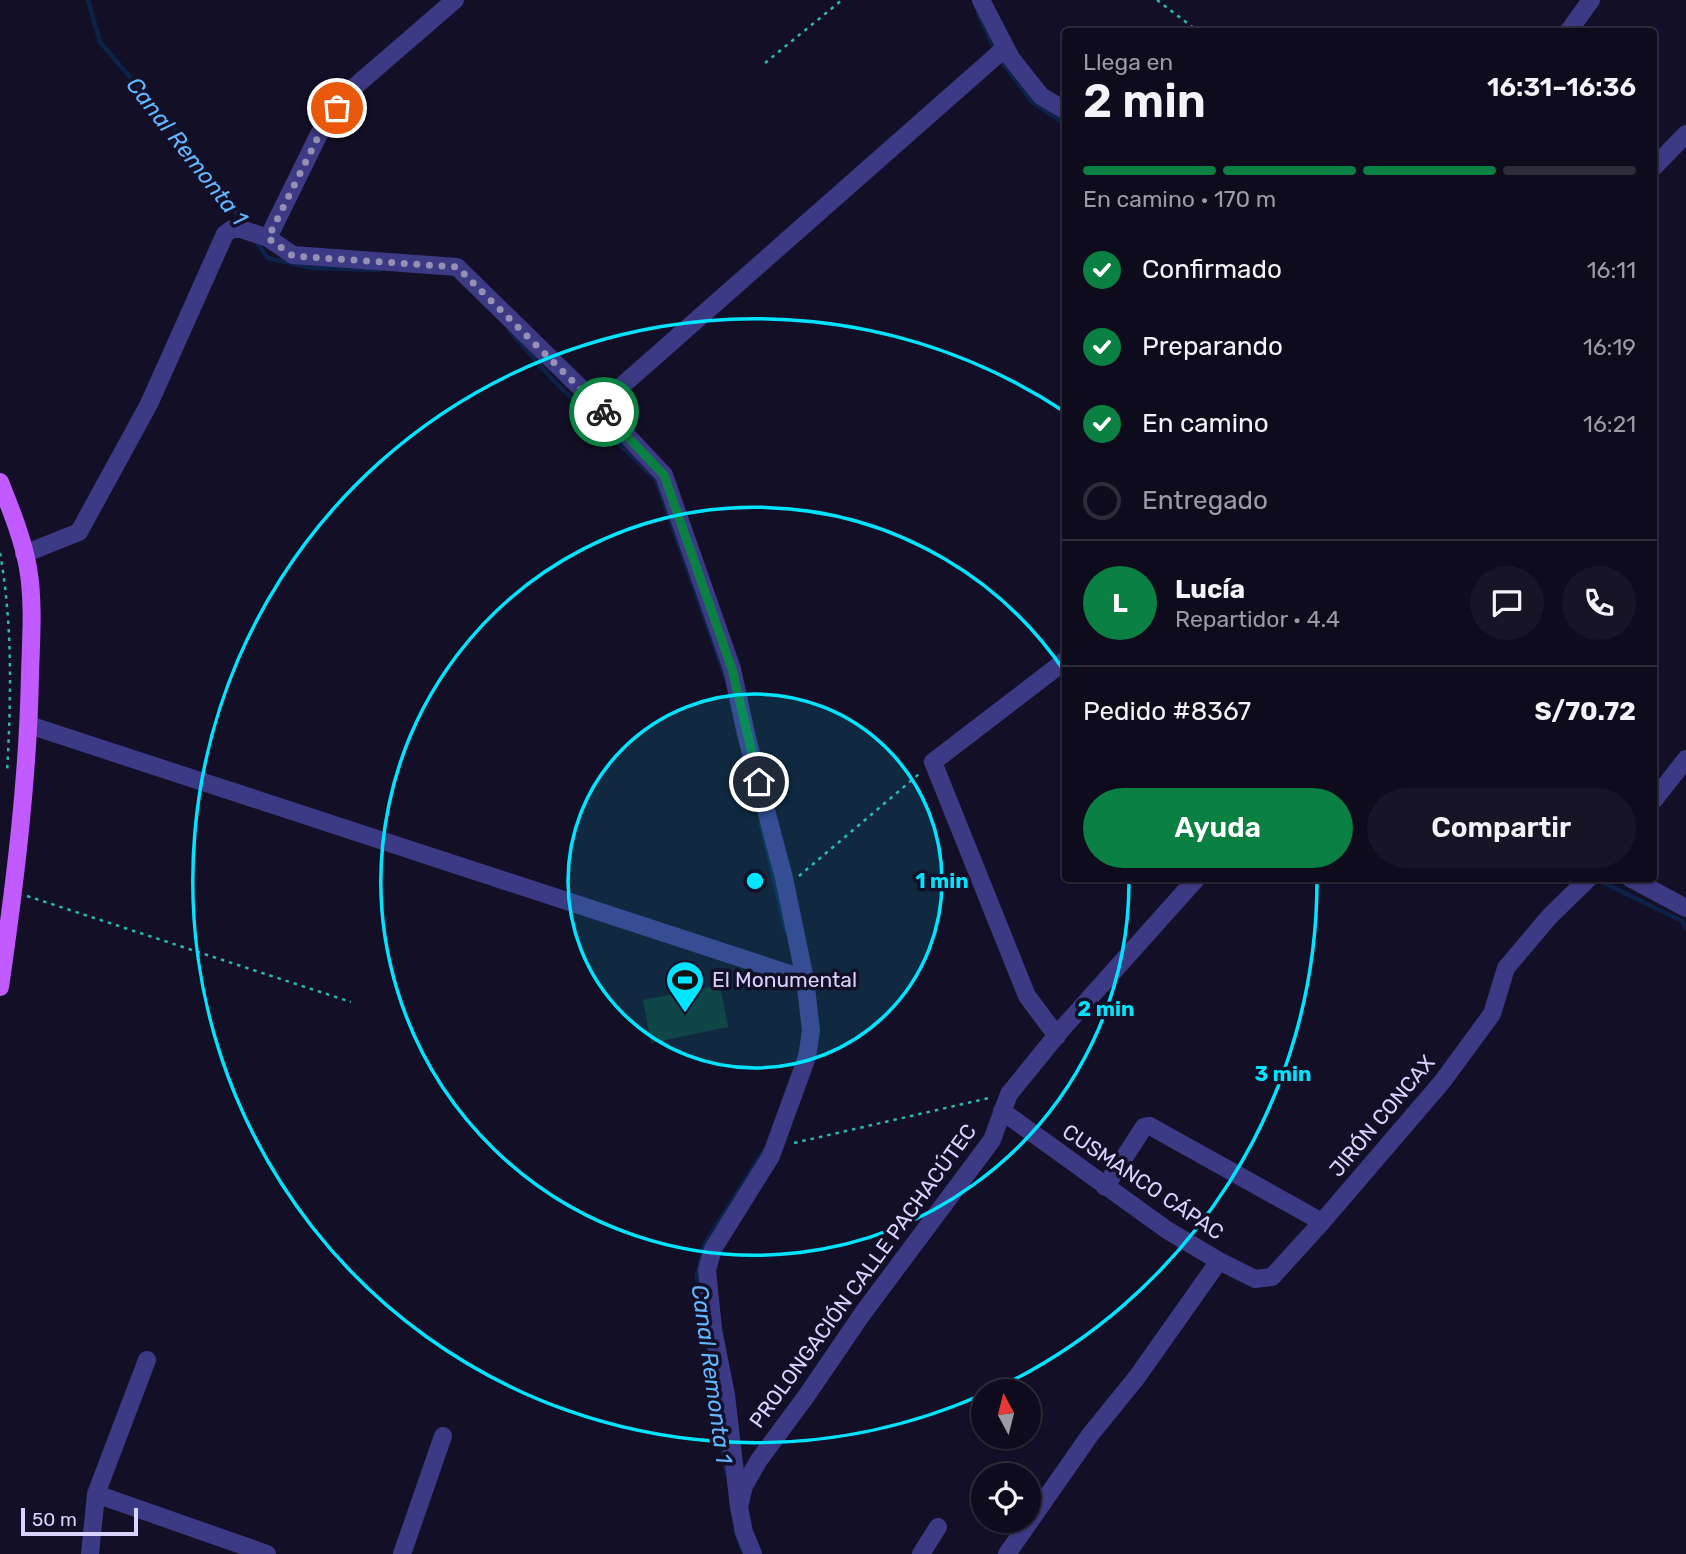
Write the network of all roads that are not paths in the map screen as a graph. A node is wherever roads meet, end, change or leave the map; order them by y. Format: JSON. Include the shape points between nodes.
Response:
{"nodes":[{"id":1,"x":456,"y":0,"type":"edge"},
{"id":2,"x":981,"y":0,"type":"edge"},
{"id":3,"x":1591,"y":0,"type":"edge"},
{"id":4,"x":1571,"y":28,"type":"edge"},
{"id":5,"x":1005,"y":48,"type":"junction"},
{"id":6,"x":1062,"y":109,"type":"edge"},
{"id":7,"x":1686,"y":134,"type":"edge"},
{"id":8,"x":1657,"y":164,"type":"edge"},
{"id":9,"x":268,"y":238,"type":"junction"},
{"id":10,"x":599,"y":407,"type":"junction"},
{"id":11,"x":0,"y":482,"type":"edge"},
{"id":12,"x":24,"y":554,"type":"junction"},
{"id":13,"x":1062,"y":663,"type":"edge"},
{"id":14,"x":29,"y":725,"type":"junction"},
{"id":15,"x":1686,"y":759,"type":"edge"},
{"id":16,"x":1657,"y":796,"type":"edge"},
{"id":17,"x":1193,"y":882,"type":"edge"},
{"id":18,"x":1584,"y":882,"type":"edge"},
{"id":19,"x":1637,"y":882,"type":"edge"},
{"id":20,"x":1686,"y":908,"type":"edge"},
{"id":21,"x":805,"y":979,"type":"junction"},
{"id":22,"x":0,"y":987,"type":"edge"},
{"id":23,"x":1056,"y":1036,"type":"junction"},
{"id":24,"x":1002,"y":1111,"type":"junction"},
{"id":25,"x":1105,"y":1187,"type":"junction"},
{"id":26,"x":1322,"y":1222,"type":"junction"},
{"id":27,"x":1219,"y":1261,"type":"junction"},
{"id":28,"x":147,"y":1360,"type":"dead end"},
{"id":29,"x":443,"y":1436,"type":"dead end"},
{"id":30,"x":96,"y":1494,"type":"junction"},
{"id":31,"x":739,"y":1507,"type":"junction"},
{"id":32,"x":939,"y":1527,"type":"dead end"},
{"id":33,"x":90,"y":1554,"type":"edge"},
{"id":34,"x":267,"y":1554,"type":"edge"},
{"id":35,"x":402,"y":1554,"type":"edge"},
{"id":36,"x":753,"y":1554,"type":"edge"},
{"id":37,"x":921,"y":1554,"type":"edge"},
{"id":38,"x":1007,"y":1554,"type":"edge"}],
"edges":[{"from":1,"to":9,"type":"street","via":[[352,89],[323,127]]},
{"from":2,"to":5,"type":"street"},
{"from":3,"to":4,"type":"street"},
{"from":5,"to":6,"type":"street","via":[[1041,96]]},
{"from":5,"to":10,"type":"street"},
{"from":7,"to":8,"type":"street"},
{"from":9,"to":10,"type":"street","via":[[293,256],[457,267]]},
{"from":9,"to":12,"type":"street","via":[[241,229],[225,234],[149,404],[79,532]]},
{"from":10,"to":21,"type":"street","via":[[664,475],[732,669]]},
{"from":11,"to":12,"type":"main road"},
{"from":12,"to":14,"type":"main road","via":[[31,624]]},
{"from":13,"to":23,"type":"street","via":[[933,762],[1027,996]]},
{"from":14,"to":21,"type":"street"},
{"from":14,"to":22,"type":"main road"},
{"from":15,"to":16,"type":"street"},
{"from":17,"to":23,"type":"street","name":"PROLONGACIÓN CALLE PACHACÚTEC"},
{"from":18,"to":26,"type":"street","name":"JIRÓN CONCAX","via":[[1506,968],[1492,1014],[1433,1092]]},
{"from":19,"to":20,"type":"street"},
{"from":21,"to":31,"type":"street","via":[[811,1031],[807,1057],[774,1148],[713,1249],[707,1270]]},
{"from":23,"to":24,"type":"street","name":"PROLONGACIÓN CALLE PACHACÚTEC","via":[[1009,1094]]},
{"from":24,"to":25,"type":"street","name":"CUSMANCO CÁPAC"},
{"from":24,"to":31,"type":"street","name":"PROLONGACIÓN CALLE PACHACÚTEC","via":[[992,1140],[759,1460],[744,1486]]},
{"from":25,"to":26,"type":"street","via":[[1147,1126]]},
{"from":25,"to":27,"type":"street","name":"CUSMANCO CÁPAC"},
{"from":26,"to":27,"type":"street","name":"CUSMANCO CÁPAC","via":[[1272,1277],[1255,1279]]},
{"from":27,"to":38,"type":"street"},
{"from":28,"to":30,"type":"street"},
{"from":29,"to":35,"type":"street"},
{"from":30,"to":33,"type":"street"},
{"from":30,"to":34,"type":"street"},
{"from":31,"to":36,"type":"street"},
{"from":32,"to":37,"type":"street"}]}
